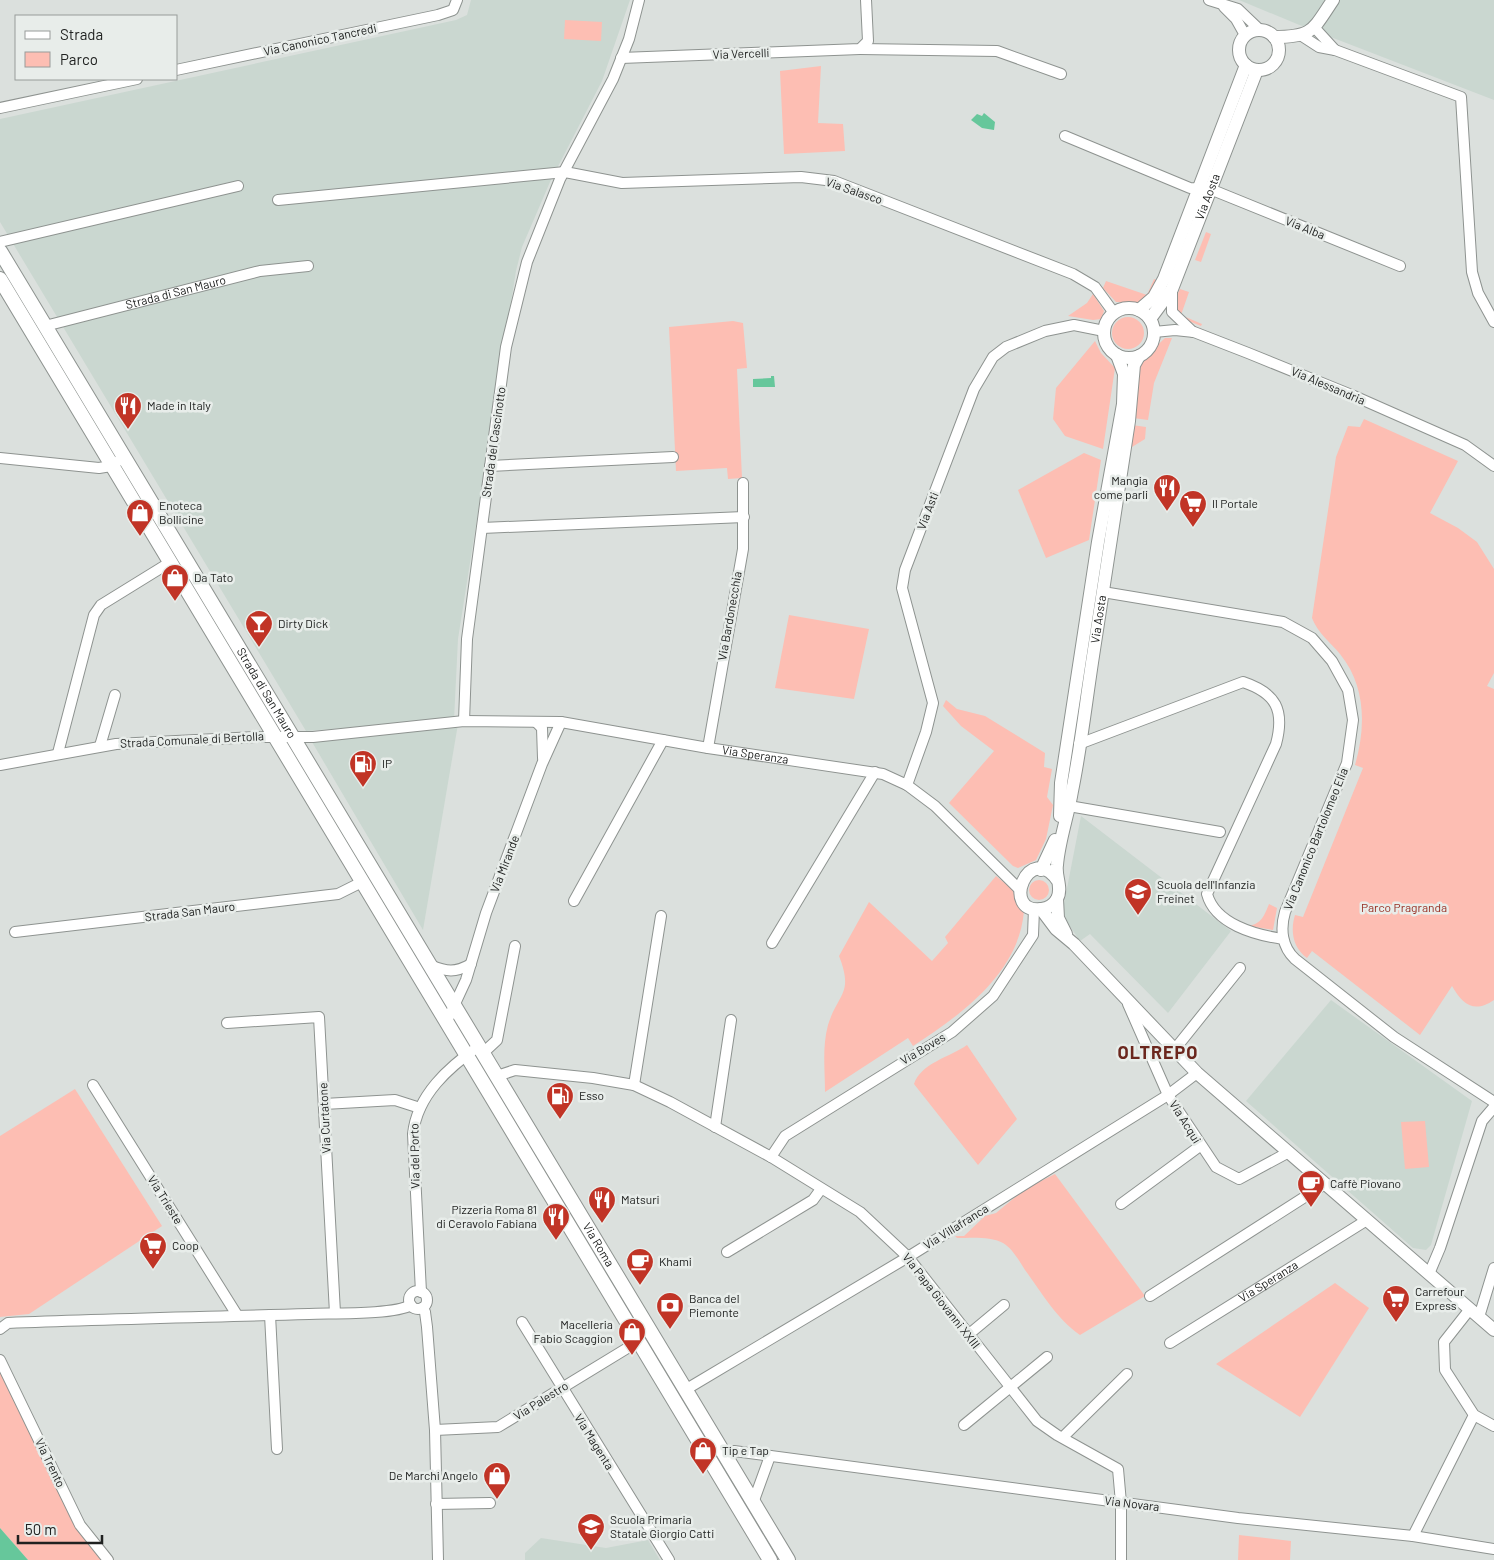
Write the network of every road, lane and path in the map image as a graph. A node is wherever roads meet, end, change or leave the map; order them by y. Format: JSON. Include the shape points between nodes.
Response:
{"nodes":[{"id":1,"x":457,"y":0,"type":"edge"},
{"id":2,"x":639,"y":0,"type":"edge"},
{"id":3,"x":866,"y":0,"type":"edge"},
{"id":4,"x":1209,"y":0,"type":"edge"},
{"id":5,"x":1333,"y":0,"type":"edge"},
{"id":6,"x":1223,"y":6,"type":"junction"},
{"id":7,"x":1314,"y":27,"type":"junction"},
{"id":8,"x":1260,"y":30,"type":"junction"},
{"id":9,"x":1245,"y":35,"type":"junction"},
{"id":10,"x":1297,"y":36,"type":"junction"},
{"id":11,"x":1277,"y":42,"type":"junction"},
{"id":12,"x":860,"y":49,"type":"junction"},
{"id":13,"x":1335,"y":50,"type":"junction"},
{"id":14,"x":621,"y":58,"type":"junction"},
{"id":15,"x":1252,"y":68,"type":"junction"},
{"id":16,"x":178,"y":70,"type":"edge"},
{"id":17,"x":1061,"y":74,"type":"dead end"},
{"id":18,"x":131,"y":80,"type":"edge"},
{"id":19,"x":0,"y":108,"type":"edge"},
{"id":20,"x":1065,"y":136,"type":"dead end"},
{"id":21,"x":564,"y":172,"type":"junction"},
{"id":22,"x":238,"y":186,"type":"dead end"},
{"id":23,"x":1205,"y":188,"type":"junction"},
{"id":24,"x":278,"y":200,"type":"dead end"},
{"id":25,"x":0,"y":242,"type":"edge"},
{"id":26,"x":0,"y":251,"type":"edge"},
{"id":27,"x":308,"y":266,"type":"dead end"},
{"id":28,"x":1400,"y":266,"type":"dead end"},
{"id":29,"x":0,"y":279,"type":"edge"},
{"id":30,"x":1172,"y":289,"type":"junction"},
{"id":31,"x":1139,"y":310,"type":"junction"},
{"id":32,"x":1114,"y":313,"type":"junction"},
{"id":33,"x":1150,"y":319,"type":"junction"},
{"id":34,"x":1494,"y":322,"type":"edge"},
{"id":35,"x":45,"y":326,"type":"junction"},
{"id":36,"x":1104,"y":332,"type":"junction"},
{"id":37,"x":1154,"y":332,"type":"junction"},
{"id":38,"x":1194,"y":332,"type":"junction"},
{"id":39,"x":1117,"y":354,"type":"junction"},
{"id":40,"x":1139,"y":356,"type":"junction"},
{"id":41,"x":124,"y":457,"type":"junction"},
{"id":42,"x":673,"y":457,"type":"dead end"},
{"id":43,"x":0,"y":458,"type":"edge"},
{"id":44,"x":111,"y":466,"type":"junction"},
{"id":45,"x":490,"y":466,"type":"junction"},
{"id":46,"x":1494,"y":466,"type":"edge"},
{"id":47,"x":744,"y":484,"type":"dead end"},
{"id":48,"x":1110,"y":506,"type":"junction"},
{"id":49,"x":744,"y":517,"type":"junction"},
{"id":50,"x":482,"y":528,"type":"junction"},
{"id":51,"x":169,"y":563,"type":"junction"},
{"id":52,"x":1103,"y":592,"type":"junction"},
{"id":53,"x":115,"y":695,"type":"dead end"},
{"id":54,"x":464,"y":721,"type":"junction"},
{"id":55,"x":536,"y":722,"type":"junction"},
{"id":56,"x":561,"y":722,"type":"junction"},
{"id":57,"x":273,"y":737,"type":"junction"},
{"id":58,"x":293,"y":737,"type":"junction"},
{"id":59,"x":664,"y":740,"type":"junction"},
{"id":60,"x":1080,"y":744,"type":"junction"},
{"id":61,"x":100,"y":746,"type":"junction"},
{"id":62,"x":708,"y":748,"type":"junction"},
{"id":63,"x":58,"y":753,"type":"junction"},
{"id":64,"x":542,"y":764,"type":"junction"},
{"id":65,"x":0,"y":765,"type":"edge"},
{"id":66,"x":875,"y":772,"type":"junction"},
{"id":67,"x":907,"y":785,"type":"junction"},
{"id":68,"x":1065,"y":806,"type":"junction"},
{"id":69,"x":1220,"y":832,"type":"dead end"},
{"id":70,"x":1041,"y":870,"type":"junction"},
{"id":71,"x":1058,"y":881,"type":"junction"},
{"id":72,"x":362,"y":882,"type":"junction"},
{"id":73,"x":1017,"y":883,"type":"junction"},
{"id":74,"x":1057,"y":899,"type":"junction"},
{"id":75,"x":574,"y":901,"type":"dead end"},
{"id":76,"x":1038,"y":909,"type":"junction"},
{"id":77,"x":661,"y":916,"type":"dead end"},
{"id":78,"x":409,"y":929,"type":"joint"},
{"id":79,"x":15,"y":932,"type":"dead end"},
{"id":80,"x":396,"y":937,"type":"joint"},
{"id":81,"x":1283,"y":939,"type":"junction"},
{"id":82,"x":1072,"y":942,"type":"junction"},
{"id":83,"x":772,"y":943,"type":"dead end"},
{"id":84,"x":514,"y":946,"type":"dead end"},
{"id":85,"x":471,"y":964,"type":"junction"},
{"id":86,"x":430,"y":965,"type":"junction"},
{"id":87,"x":1240,"y":968,"type":"dead end"},
{"id":88,"x":1126,"y":999,"type":"junction"},
{"id":89,"x":454,"y":1005,"type":"junction"},
{"id":90,"x":731,"y":1020,"type":"dead end"},
{"id":91,"x":447,"y":1021,"type":"junction"},
{"id":92,"x":226,"y":1023,"type":"dead end"},
{"id":93,"x":1175,"y":1048,"type":"junction"},
{"id":94,"x":481,"y":1050,"type":"junction"},
{"id":95,"x":466,"y":1055,"type":"junction"},
{"id":96,"x":1197,"y":1073,"type":"junction"},
{"id":97,"x":497,"y":1076,"type":"junction"},
{"id":98,"x":634,"y":1085,"type":"junction"},
{"id":99,"x":92,"y":1086,"type":"dead end"},
{"id":100,"x":1168,"y":1095,"type":"junction"},
{"id":101,"x":1494,"y":1102,"type":"edge"},
{"id":102,"x":324,"y":1104,"type":"junction"},
{"id":103,"x":1494,"y":1107,"type":"edge"},
{"id":104,"x":420,"y":1108,"type":"junction"},
{"id":105,"x":715,"y":1127,"type":"junction"},
{"id":106,"x":1200,"y":1146,"type":"junction"},
{"id":107,"x":1289,"y":1152,"type":"junction"},
{"id":108,"x":771,"y":1157,"type":"junction"},
{"id":109,"x":1325,"y":1184,"type":"junction"},
{"id":110,"x":821,"y":1189,"type":"junction"},
{"id":111,"x":1121,"y":1204,"type":"dead end"},
{"id":112,"x":1367,"y":1220,"type":"junction"},
{"id":113,"x":726,"y":1252,"type":"dead end"},
{"id":114,"x":908,"y":1257,"type":"junction"},
{"id":115,"x":1494,"y":1268,"type":"edge"},
{"id":116,"x":1429,"y":1274,"type":"junction"},
{"id":117,"x":421,"y":1292,"type":"junction"},
{"id":118,"x":1150,"y":1296,"type":"dead end"},
{"id":119,"x":410,"y":1304,"type":"junction"},
{"id":120,"x":1004,"y":1305,"type":"dead end"},
{"id":121,"x":422,"y":1308,"type":"junction"},
{"id":122,"x":335,"y":1313,"type":"junction"},
{"id":123,"x":1474,"y":1313,"type":"junction"},
{"id":124,"x":270,"y":1315,"type":"junction"},
{"id":125,"x":237,"y":1316,"type":"junction"},
{"id":126,"x":522,"y":1322,"type":"dead end"},
{"id":127,"x":0,"y":1330,"type":"edge"},
{"id":128,"x":1494,"y":1330,"type":"edge"},
{"id":129,"x":968,"y":1335,"type":"junction"},
{"id":130,"x":639,"y":1341,"type":"junction"},
{"id":131,"x":1170,"y":1343,"type":"dead end"},
{"id":132,"x":1047,"y":1357,"type":"dead end"},
{"id":133,"x":0,"y":1360,"type":"edge"},
{"id":134,"x":1126,"y":1374,"type":"dead end"},
{"id":135,"x":561,"y":1388,"type":"junction"},
{"id":136,"x":1010,"y":1388,"type":"junction"},
{"id":137,"x":685,"y":1390,"type":"junction"},
{"id":138,"x":1474,"y":1415,"type":"junction"},
{"id":139,"x":964,"y":1425,"type":"dead end"},
{"id":140,"x":1494,"y":1426,"type":"edge"},
{"id":141,"x":434,"y":1430,"type":"junction"},
{"id":142,"x":1063,"y":1438,"type":"junction"},
{"id":143,"x":277,"y":1449,"type":"dead end"},
{"id":144,"x":724,"y":1454,"type":"junction"},
{"id":145,"x":770,"y":1456,"type":"junction"},
{"id":146,"x":490,"y":1503,"type":"dead end"},
{"id":147,"x":753,"y":1503,"type":"junction"},
{"id":148,"x":1121,"y":1503,"type":"junction"},
{"id":149,"x":436,"y":1504,"type":"junction"},
{"id":150,"x":1413,"y":1536,"type":"junction"},
{"id":151,"x":1494,"y":1549,"type":"edge"},
{"id":152,"x":108,"y":1560,"type":"edge"},
{"id":153,"x":438,"y":1560,"type":"edge"},
{"id":154,"x":669,"y":1560,"type":"edge"},
{"id":155,"x":770,"y":1560,"type":"edge"},
{"id":156,"x":788,"y":1560,"type":"edge"},
{"id":157,"x":1121,"y":1560,"type":"edge"}],
"edges":[{"from":1,"to":16,"type":"street","name":"Via Canonico Tancredi","via":[[453,10],[438,15]]},
{"from":2,"to":14,"type":"street","name":"Strada del Cascinotto"},
{"from":3,"to":12,"type":"street","via":[[868,41]]},
{"from":4,"to":6,"type":"street"},
{"from":5,"to":7,"type":"street"},
{"from":6,"to":8,"type":"street","via":[[1238,9]]},
{"from":6,"to":9,"type":"street"},
{"from":7,"to":10,"type":"street"},
{"from":7,"to":13,"type":"street"},
{"from":8,"to":9,"type":"street"},
{"from":8,"to":11,"type":"street"},
{"from":9,"to":15,"type":"street","via":[[1239,50]]},
{"from":10,"to":11,"type":"street"},
{"from":10,"to":13,"type":"street","via":[[1319,47]]},
{"from":11,"to":15,"type":"street","via":[[1278,55],[1273,65]]},
{"from":12,"to":14,"type":"street","name":"Via Vercelli"},
{"from":12,"to":17,"type":"street","name":"Via Vercelli","via":[[997,51]]},
{"from":13,"to":34,"type":"street","via":[[1461,97],[1472,272],[1478,293]]},
{"from":14,"to":21,"type":"street","name":"Strada del Cascinotto"},
{"from":15,"to":23,"type":"street","name":"Via Aosta"},
{"from":18,"to":19,"type":"street"},
{"from":20,"to":23,"type":"street","via":[[1190,188]]},
{"from":21,"to":24,"type":"street"},
{"from":21,"to":32,"type":"street","name":"Via Salasco","via":[[622,183],[801,177],[834,182],[1073,274],[1095,288]]},
{"from":21,"to":45,"type":"street","name":"Strada del Cascinotto","via":[[527,262],[506,347]]},
{"from":22,"to":25,"type":"street"},
{"from":23,"to":28,"type":"street","name":"Via Alba"},
{"from":23,"to":30,"type":"street","name":"Via Aosta"},
{"from":23,"to":31,"type":"street","name":"Via Aosta","via":[[1159,290]]},
{"from":26,"to":35,"type":"main road","name":"Strada di San Mauro"},
{"from":27,"to":35,"type":"street","name":"Strada di San Mauro","via":[[260,271]]},
{"from":29,"to":44,"type":"main road","name":"Strada di San Mauro"},
{"from":30,"to":33,"type":"street","name":"Via Aosta"},
{"from":30,"to":38,"type":"street","via":[[1172,312]]},
{"from":31,"to":32,"type":"street","via":[[1123,308]]},
{"from":31,"to":33,"type":"street"},
{"from":32,"to":36,"type":"street","via":[[1106,322]]},
{"from":33,"to":37,"type":"street"},
{"from":35,"to":41,"type":"main road","name":"Strada di San Mauro"},
{"from":36,"to":39,"type":"street","via":[[1107,344]]},
{"from":36,"to":67,"type":"street","name":"Via Asti","via":[[1074,325],[1045,331],[1006,347],[993,357],[974,389],[902,588],[933,703]]},
{"from":37,"to":38,"type":"street","name":"Via Alessandria"},
{"from":37,"to":40,"type":"street","via":[[1150,347]]},
{"from":38,"to":46,"type":"street","name":"Via Alessandria","via":[[1346,392],[1465,445]]},
{"from":39,"to":40,"type":"street"},
{"from":39,"to":48,"type":"street","name":"Via Aosta","via":[[1124,374]]},
{"from":40,"to":48,"type":"street","name":"Via Aosta","via":[[1134,365],[1131,408]]},
{"from":41,"to":44,"type":"street"},
{"from":41,"to":58,"type":"main road","name":"Strada di San Mauro"},
{"from":42,"to":45,"type":"street"},
{"from":43,"to":44,"type":"street","via":[[99,468]]},
{"from":44,"to":51,"type":"main road","name":"Strada di San Mauro"},
{"from":45,"to":50,"type":"street","name":"Strada del Cascinotto"},
{"from":47,"to":49,"type":"street","name":"Via Bardonecchia"},
{"from":48,"to":52,"type":"street","name":"Via Aosta"},
{"from":48,"to":68,"type":"street","name":"Via Aosta","via":[[1062,783]]},
{"from":49,"to":50,"type":"street"},
{"from":49,"to":62,"type":"street","name":"Via Bardonecchia","via":[[743,549]]},
{"from":50,"to":54,"type":"street","name":"Strada del Cascinotto","via":[[467,639]]},
{"from":51,"to":57,"type":"main road","name":"Strada di San Mauro"},
{"from":51,"to":63,"type":"street","via":[[101,605],[94,615]]},
{"from":52,"to":60,"type":"street","name":"Via Aosta"},
{"from":52,"to":81,"type":"street","name":"Via Canonico Bartolomeo Elia","via":[[1283,622],[1312,638],[1332,661],[1348,690],[1353,720],[1347,763],[1285,912]]},
{"from":53,"to":61,"type":"street","name":"Strada Comunale di Bertolla"},
{"from":54,"to":55,"type":"street","name":"Via Speranza"},
{"from":54,"to":58,"type":"street","name":"Strada Comunale di Bertolla"},
{"from":55,"to":56,"type":"street","name":"Via Speranza"},
{"from":55,"to":64,"type":"street","name":"Via Mirande","via":[[542,728]]},
{"from":56,"to":59,"type":"street","name":"Via Speranza"},
{"from":56,"to":64,"type":"street","name":"Via Mirande"},
{"from":57,"to":58,"type":"street","name":"Strada Comunale di Bertolla"},
{"from":57,"to":61,"type":"street","name":"Strada Comunale di Bertolla"},
{"from":57,"to":72,"type":"main road","name":"Strada di San Mauro"},
{"from":58,"to":78,"type":"main road","name":"Strada di San Mauro"},
{"from":59,"to":62,"type":"street","name":"Via Speranza"},
{"from":59,"to":75,"type":"street"},
{"from":60,"to":68,"type":"street","name":"Via Aosta"},
{"from":60,"to":81,"type":"street","via":[[1243,682],[1266,692],[1277,707],[1280,728],[1276,744],[1207,894],[1210,905],[1236,924],[1250,932]]},
{"from":61,"to":63,"type":"street","name":"Strada Comunale di Bertolla"},
{"from":62,"to":66,"type":"street","name":"Via Speranza"},
{"from":63,"to":65,"type":"street","name":"Strada Comunale di Bertolla"},
{"from":64,"to":85,"type":"street","name":"Via Mirande","via":[[486,913]]},
{"from":66,"to":67,"type":"street","name":"Via Speranza"},
{"from":66,"to":83,"type":"street"},
{"from":67,"to":73,"type":"street","name":"Via Speranza","via":[[935,806]]},
{"from":68,"to":69,"type":"street"},
{"from":68,"to":70,"type":"street","name":"Via Aosta","via":[[1056,839]]},
{"from":68,"to":71,"type":"street","name":"Via Aosta","via":[[1057,864]]},
{"from":70,"to":71,"type":"street","via":[[1051,873]]},
{"from":70,"to":73,"type":"street","via":[[1028,873]]},
{"from":71,"to":74,"type":"street"},
{"from":72,"to":79,"type":"street","name":"Strada San Mauro","via":[[338,894]]},
{"from":72,"to":80,"type":"main road","name":"Strada di San Mauro"},
{"from":73,"to":76,"type":"street","via":[[1024,902]]},
{"from":74,"to":76,"type":"street","via":[[1053,904]]},
{"from":74,"to":82,"type":"street","via":[[1060,925]]},
{"from":76,"to":82,"type":"street"},
{"from":76,"to":108,"type":"street","name":"Via Boves","via":[[1033,935],[993,996],[952,1032],[785,1136]]},
{"from":77,"to":98,"type":"street"},
{"from":78,"to":86,"type":"main road","name":"Via Roma"},
{"from":80,"to":91,"type":"main road","name":"Via Roma"},
{"from":81,"to":101,"type":"street","via":[[1295,959],[1394,1037]]},
{"from":82,"to":88,"type":"street"},
{"from":84,"to":94,"type":"street","name":"Via del Porto","via":[[497,1040]]},
{"from":85,"to":86,"type":"street","via":[[458,972]]},
{"from":85,"to":89,"type":"street","name":"Via Mirande"},
{"from":86,"to":89,"type":"main road","name":"Via Roma"},
{"from":87,"to":93,"type":"street"},
{"from":88,"to":93,"type":"street"},
{"from":88,"to":100,"type":"street","name":"Via Acqui"},
{"from":89,"to":91,"type":"street","name":"Via Mirande"},
{"from":89,"to":94,"type":"main road","name":"Via Roma"},
{"from":90,"to":105,"type":"street"},
{"from":91,"to":95,"type":"main road","name":"Via Roma"},
{"from":92,"to":102,"type":"street","name":"Via Curtatone","via":[[319,1017]]},
{"from":93,"to":96,"type":"street"},
{"from":94,"to":95,"type":"street","name":"Via del Porto"},
{"from":94,"to":97,"type":"main road","name":"Via Roma"},
{"from":95,"to":104,"type":"street","name":"Via del Porto","via":[[444,1074]]},
{"from":95,"to":130,"type":"main road","name":"Via Roma"},
{"from":96,"to":100,"type":"street","name":"Via Villafranca"},
{"from":96,"to":107,"type":"street"},
{"from":97,"to":98,"type":"street","name":"Via Papa Giovanni XXIII","via":[[515,1070]]},
{"from":97,"to":137,"type":"main road","name":"Via Roma"},
{"from":98,"to":105,"type":"street","name":"Via Papa Giovanni XXIII"},
{"from":99,"to":125,"type":"street","name":"Via Trieste"},
{"from":100,"to":106,"type":"street","name":"Via Acqui"},
{"from":100,"to":114,"type":"street","name":"Via Villafranca"},
{"from":102,"to":104,"type":"street","via":[[395,1100]]},
{"from":102,"to":122,"type":"street","name":"Via Curtatone"},
{"from":103,"to":116,"type":"street","via":[[1482,1121]]},
{"from":104,"to":117,"type":"street","name":"Via del Porto","via":[[414,1118],[413,1134]]},
{"from":105,"to":108,"type":"street","name":"Via Papa Giovanni XXIII"},
{"from":106,"to":107,"type":"street","name":"Via Acqui","via":[[1216,1167],[1238,1179]]},
{"from":106,"to":111,"type":"street"},
{"from":107,"to":109,"type":"street"},
{"from":108,"to":110,"type":"street","name":"Via Papa Giovanni XXIII"},
{"from":109,"to":112,"type":"street"},
{"from":109,"to":118,"type":"street"},
{"from":110,"to":113,"type":"street","via":[[813,1200]]},
{"from":110,"to":114,"type":"street","name":"Via Papa Giovanni XXIII","via":[[860,1212]]},
{"from":112,"to":116,"type":"street"},
{"from":112,"to":131,"type":"street","name":"Via Speranza"},
{"from":114,"to":129,"type":"street","name":"Via Papa Giovanni XXIII"},
{"from":114,"to":137,"type":"street","name":"Via Villafranca"},
{"from":115,"to":123,"type":"street"},
{"from":116,"to":123,"type":"street"},
{"from":117,"to":119,"type":"street","via":[[411,1294]]},
{"from":117,"to":121,"type":"street","via":[[427,1300]]},
{"from":119,"to":121,"type":"street","via":[[416,1309]]},
{"from":119,"to":122,"type":"street","via":[[404,1309]]},
{"from":120,"to":129,"type":"street"},
{"from":121,"to":141,"type":"street","via":[[427,1327]]},
{"from":122,"to":124,"type":"street"},
{"from":123,"to":128,"type":"street"},
{"from":123,"to":138,"type":"street","via":[[1444,1342],[1445,1370]]},
{"from":124,"to":125,"type":"street"},
{"from":124,"to":143,"type":"street"},
{"from":125,"to":127,"type":"street","via":[[8,1323]]},
{"from":126,"to":135,"type":"street","name":"Via Magenta"},
{"from":129,"to":136,"type":"street","name":"Via Papa Giovanni XXIII"},
{"from":130,"to":135,"type":"street","name":"Via Palestro"},
{"from":130,"to":155,"type":"main road","name":"Via Roma"},
{"from":132,"to":136,"type":"street"},
{"from":133,"to":152,"type":"street","name":"Via Trento","via":[[80,1524]]},
{"from":134,"to":142,"type":"street"},
{"from":135,"to":141,"type":"street","name":"Via Palestro","via":[[498,1427]]},
{"from":135,"to":154,"type":"street","name":"Via Magenta"},
{"from":136,"to":139,"type":"street"},
{"from":136,"to":142,"type":"street","name":"Via Papa Giovanni XXIII","via":[[1037,1421]]},
{"from":137,"to":144,"type":"main road","name":"Via Roma"},
{"from":138,"to":140,"type":"street"},
{"from":138,"to":150,"type":"street"},
{"from":141,"to":149,"type":"street"},
{"from":142,"to":148,"type":"street","name":"Via Papa Giovanni XXIII","via":[[1118,1468]]},
{"from":144,"to":145,"type":"street","name":"Via Novara","via":[[734,1451]]},
{"from":144,"to":147,"type":"main road","name":"Via Roma"},
{"from":145,"to":147,"type":"street"},
{"from":145,"to":148,"type":"street","name":"Via Novara"},
{"from":146,"to":149,"type":"street"},
{"from":147,"to":156,"type":"main road","name":"Via Roma"},
{"from":148,"to":150,"type":"street","name":"Via Novara"},
{"from":148,"to":157,"type":"street","name":"Via Papa Giovanni XXIII"},
{"from":149,"to":153,"type":"street"},
{"from":150,"to":151,"type":"street","name":"Via Novara"}]}
